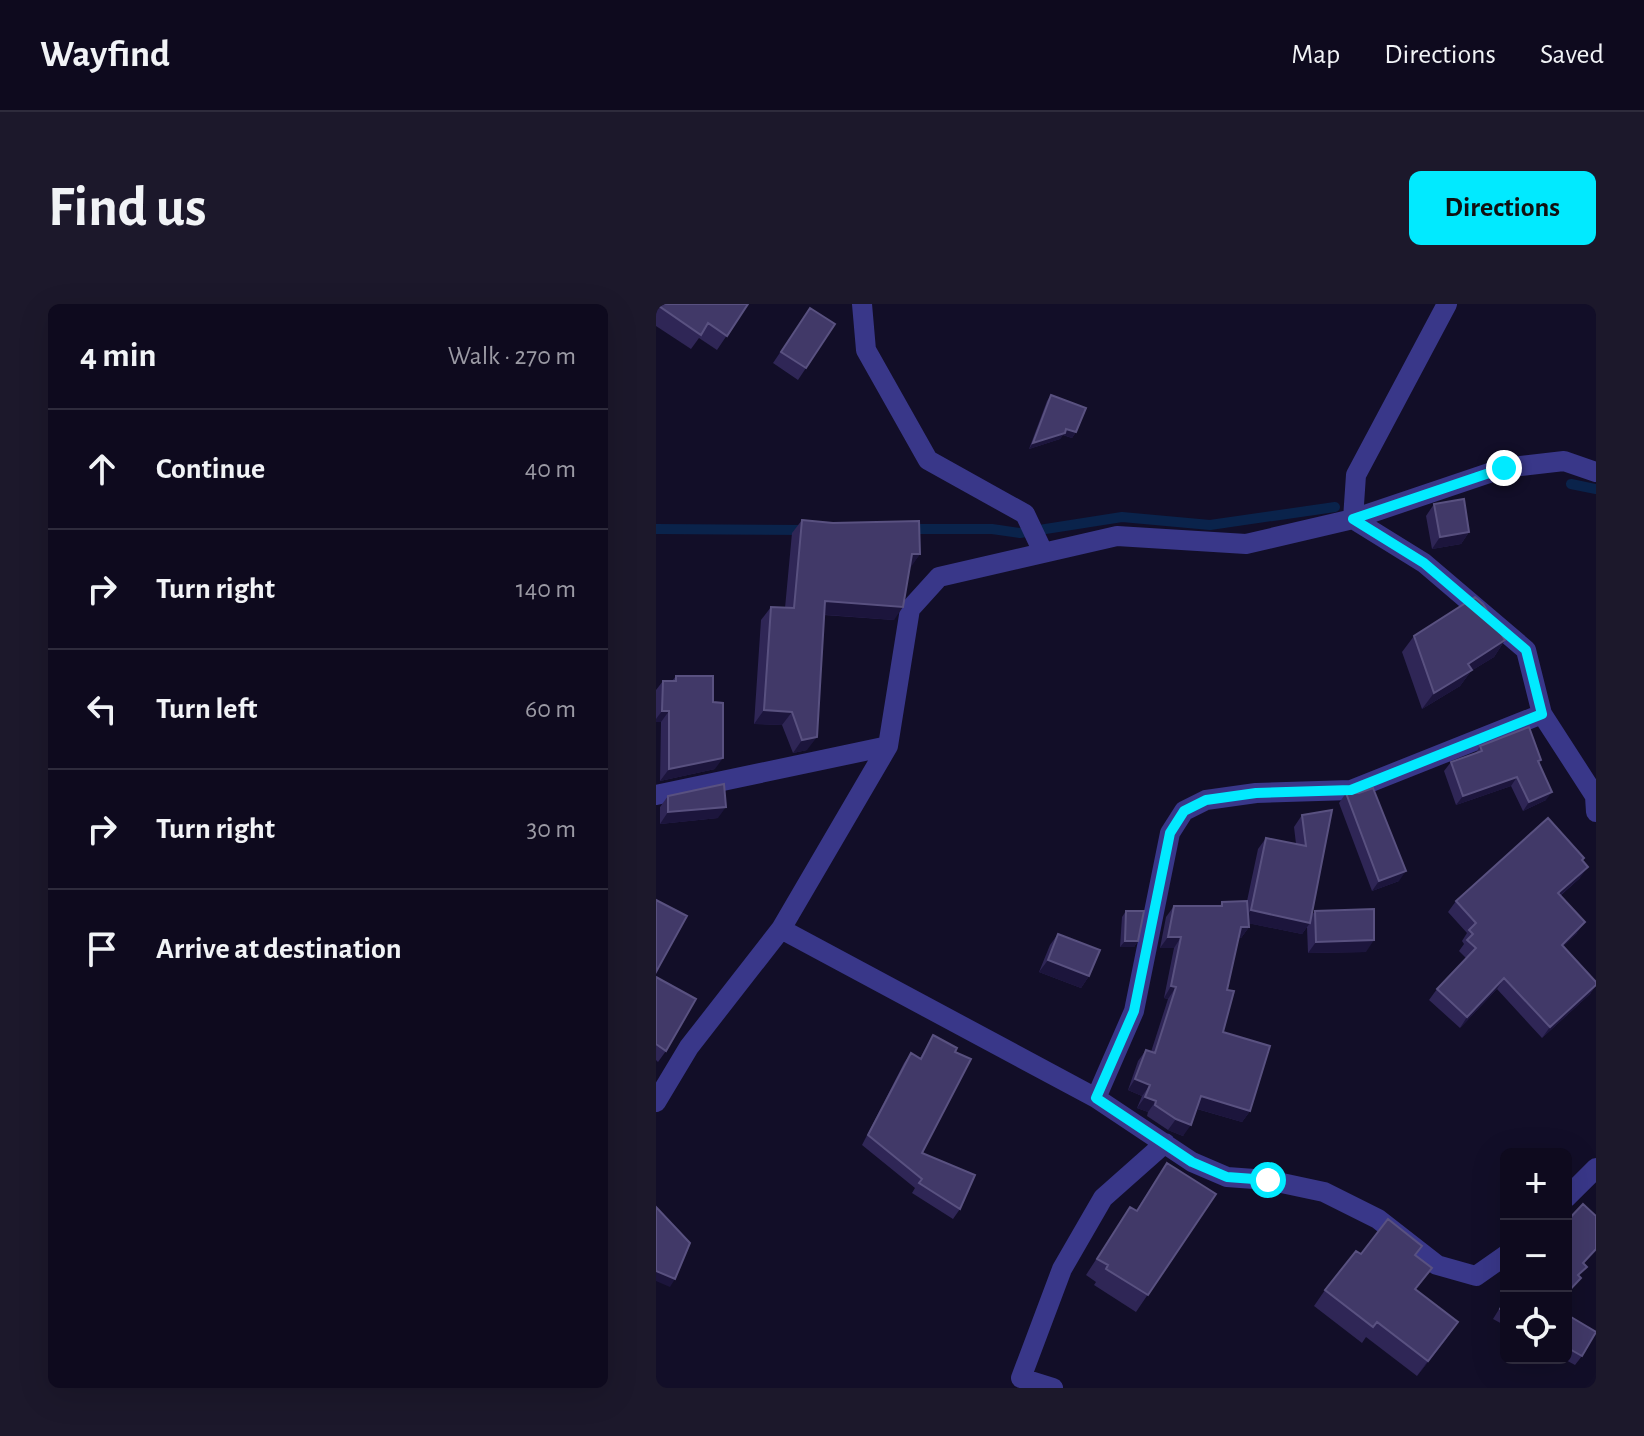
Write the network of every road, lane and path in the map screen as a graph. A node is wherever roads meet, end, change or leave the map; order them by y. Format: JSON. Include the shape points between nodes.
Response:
{"nodes":[{"id":1,"x":862,"y":304,"type":"edge"},
{"id":2,"x":1447,"y":304,"type":"edge"},
{"id":3,"x":1596,"y":472,"type":"edge"},
{"id":4,"x":1353,"y":519,"type":"junction"},
{"id":5,"x":1041,"y":547,"type":"junction"},
{"id":6,"x":1542,"y":714,"type":"junction"},
{"id":7,"x":888,"y":746,"type":"junction"},
{"id":8,"x":656,"y":795,"type":"edge"},
{"id":9,"x":1596,"y":812,"type":"edge"},
{"id":10,"x":781,"y":929,"type":"junction"},
{"id":11,"x":1096,"y":1098,"type":"junction"},
{"id":12,"x":656,"y":1102,"type":"edge"},
{"id":13,"x":1165,"y":1143,"type":"junction"},
{"id":14,"x":1596,"y":1168,"type":"edge"},
{"id":15,"x":1572,"y":1192,"type":"edge"},
{"id":16,"x":1500,"y":1259,"type":"edge"},
{"id":17,"x":1020,"y":1383,"type":"edge"},
{"id":18,"x":1053,"y":1388,"type":"edge"}],
"edges":[{"from":1,"to":5,"type":"street","via":[[866,350],[928,460],[1025,514]]},
{"from":2,"to":4,"type":"street","via":[[1356,475]]},
{"from":3,"to":4,"type":"street","via":[[1564,461],[1504,468]]},
{"from":4,"to":5,"type":"street","via":[[1246,544],[1117,536]]},
{"from":4,"to":6,"type":"street","via":[[1424,563],[1526,650]]},
{"from":5,"to":7,"type":"street","via":[[939,577],[910,609]]},
{"from":6,"to":9,"type":"street","via":[[1595,796]]},
{"from":6,"to":11,"type":"street","via":[[1351,790],[1256,793],[1206,800],[1184,811],[1170,833],[1134,1011]]},
{"from":7,"to":8,"type":"street"},
{"from":7,"to":10,"type":"street"},
{"from":10,"to":11,"type":"street"},
{"from":10,"to":12,"type":"street","via":[[689,1047]]},
{"from":11,"to":13,"type":"street"},
{"from":13,"to":16,"type":"street","via":[[1227,1177],[1324,1192],[1378,1219],[1437,1265],[1476,1276]]},
{"from":13,"to":17,"type":"street","via":[[1103,1198],[1062,1269]]},
{"from":14,"to":15,"type":"street"},
{"from":17,"to":18,"type":"street"}]}
